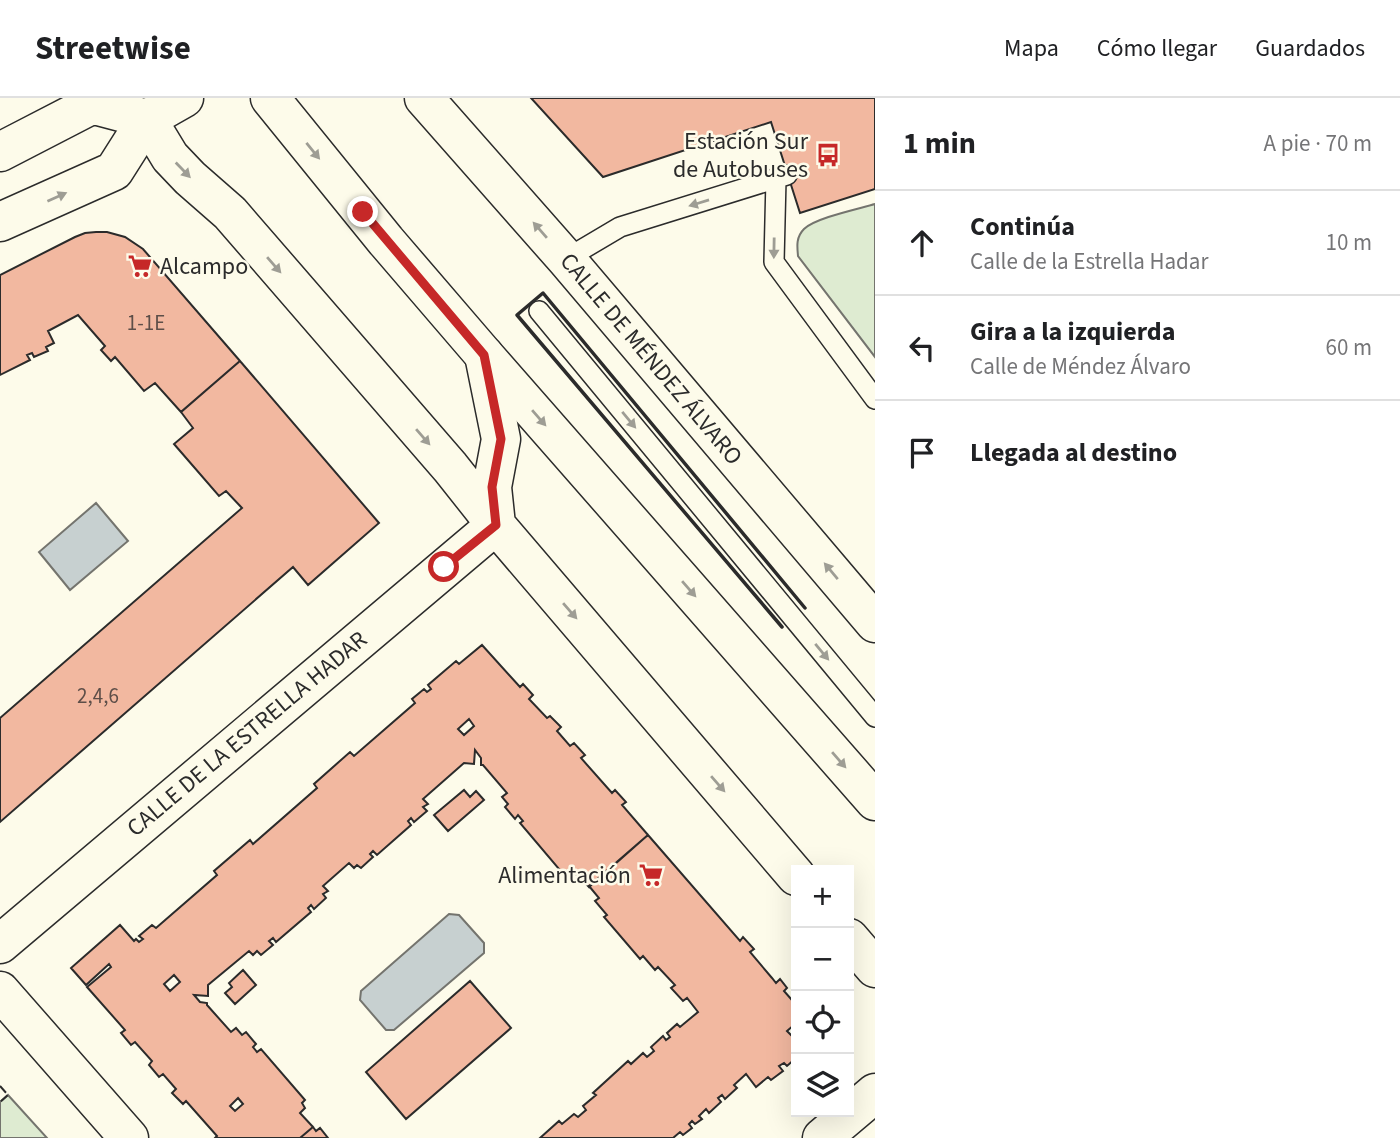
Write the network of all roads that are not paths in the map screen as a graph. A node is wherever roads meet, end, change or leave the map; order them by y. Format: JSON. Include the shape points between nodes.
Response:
{"nodes":[{"id":1,"x":184,"y":98,"type":"edge"},
{"id":2,"x":270,"y":98,"type":"edge"},
{"id":3,"x":424,"y":98,"type":"edge"},
{"id":4,"x":147,"y":119,"type":"junction"},
{"id":5,"x":0,"y":152,"type":"edge"},
{"id":6,"x":0,"y":222,"type":"edge"},
{"id":7,"x":566,"y":259,"type":"junction"},
{"id":8,"x":539,"y":311,"type":"dead end"},
{"id":9,"x":484,"y":355,"type":"junction"},
{"id":10,"x":875,"y":399,"type":"edge"},
{"id":11,"x":496,"y":525,"type":"junction"},
{"id":12,"x":875,"y":623,"type":"edge"},
{"id":13,"x":875,"y":717,"type":"edge"},
{"id":14,"x":875,"y":801,"type":"edge"},
{"id":15,"x":791,"y":870,"type":"edge"},
{"id":16,"x":854,"y":943,"type":"edge"},
{"id":17,"x":0,"y":944,"type":"edge"},
{"id":18,"x":875,"y":968,"type":"edge"},
{"id":19,"x":0,"y":991,"type":"edge"},
{"id":20,"x":875,"y":1093,"type":"edge"},
{"id":21,"x":130,"y":1138,"type":"edge"},
{"id":22,"x":822,"y":1138,"type":"edge"}],
"edges":[{"from":1,"to":4,"type":"street"},
{"from":2,"to":9,"type":"street","one_way":true},
{"from":7,"to":3,"type":"street","name":"CALLE DE MÉNDEZ ÁLVARO","one_way":true},
{"from":4,"to":5,"type":"street","via":[[89,106]]},
{"from":6,"to":4,"type":"street","one_way":true,"via":[[114,171]]},
{"from":4,"to":11,"type":"street","one_way":true,"via":[[170,157],[230,214]]},
{"from":7,"to":10,"type":"lane","via":[[620,227],[782,177],[774,262]]},
{"from":12,"to":7,"type":"street","name":"CALLE DE MÉNDEZ ÁLVARO","one_way":true},
{"from":8,"to":13,"type":"lane","one_way":true},
{"from":9,"to":11,"type":"street","via":[[501,439],[492,487]]},
{"from":9,"to":14,"type":"street","one_way":true},
{"from":11,"to":15,"type":"street","one_way":true},
{"from":11,"to":17,"type":"street","name":"CALLE DE LA ESTRELLA HADAR"},
{"from":16,"to":18,"type":"street"},
{"from":19,"to":21,"type":"street"},
{"from":20,"to":22,"type":"street"}]}
